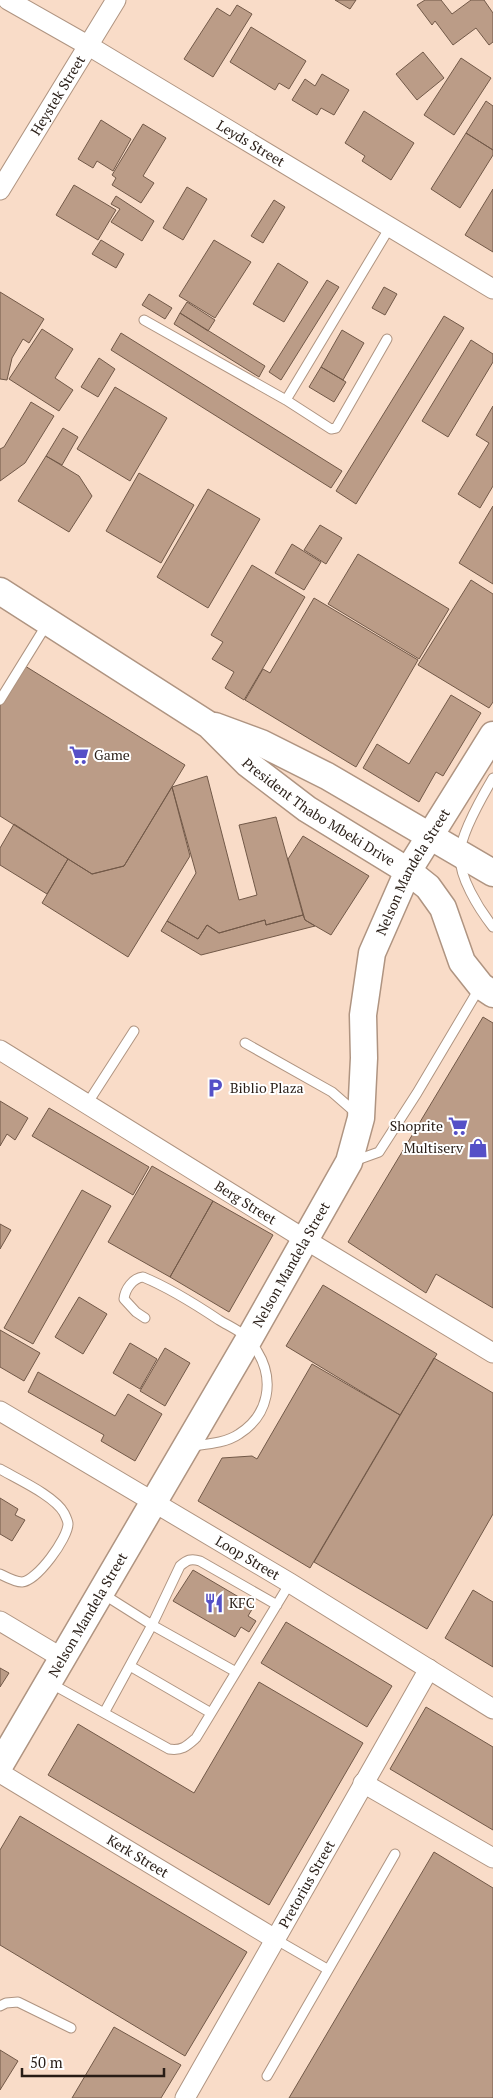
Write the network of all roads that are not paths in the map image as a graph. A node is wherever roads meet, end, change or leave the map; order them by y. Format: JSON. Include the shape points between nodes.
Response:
{"nodes":[{"id":1,"x":8,"y":0,"type":"edge"},
{"id":2,"x":116,"y":0,"type":"edge"},
{"id":3,"x":89,"y":46,"type":"junction"},
{"id":4,"x":0,"y":190,"type":"edge"},
{"id":5,"x":390,"y":227,"type":"junction"},
{"id":6,"x":493,"y":289,"type":"edge"},
{"id":7,"x":144,"y":320,"type":"dead end"},
{"id":8,"x":387,"y":339,"type":"dead end"},
{"id":9,"x":286,"y":400,"type":"junction"},
{"id":10,"x":0,"y":592,"type":"edge"},
{"id":11,"x":48,"y":622,"type":"junction"},
{"id":12,"x":0,"y":700,"type":"edge"},
{"id":13,"x":209,"y":725,"type":"junction"},
{"id":14,"x":493,"y":735,"type":"edge"},
{"id":15,"x":493,"y":778,"type":"edge"},
{"id":16,"x":430,"y":837,"type":"junction"},
{"id":17,"x":460,"y":854,"type":"junction"},
{"id":18,"x":408,"y":871,"type":"junction"},
{"id":19,"x":493,"y":873,"type":"edge"},
{"id":20,"x":493,"y":927,"type":"edge"},
{"id":21,"x":487,"y":990,"type":"edge"},
{"id":22,"x":134,"y":1031,"type":"dead end"},
{"id":23,"x":245,"y":1043,"type":"dead end"},
{"id":24,"x":0,"y":1050,"type":"edge"},
{"id":25,"x":88,"y":1104,"type":"junction"},
{"id":26,"x":361,"y":1118,"type":"junction"},
{"id":27,"x":349,"y":1162,"type":"junction"},
{"id":28,"x":306,"y":1240,"type":"junction"},
{"id":29,"x":145,"y":1318,"type":"dead end"},
{"id":30,"x":249,"y":1339,"type":"junction"},
{"id":31,"x":493,"y":1353,"type":"edge"},
{"id":32,"x":0,"y":1411,"type":"edge"},
{"id":33,"x":185,"y":1447,"type":"junction"},
{"id":34,"x":0,"y":1469,"type":"edge"},
{"id":35,"x":153,"y":1502,"type":"junction"},
{"id":36,"x":0,"y":1574,"type":"edge"},
{"id":37,"x":290,"y":1583,"type":"junction"},
{"id":38,"x":100,"y":1592,"type":"junction"},
{"id":39,"x":276,"y":1605,"type":"junction"},
{"id":40,"x":0,"y":1621,"type":"edge"},
{"id":41,"x":152,"y":1625,"type":"junction"},
{"id":42,"x":62,"y":1658,"type":"junction"},
{"id":43,"x":130,"y":1666,"type":"junction"},
{"id":44,"x":429,"y":1669,"type":"junction"},
{"id":45,"x":236,"y":1672,"type":"junction"},
{"id":46,"x":48,"y":1682,"type":"junction"},
{"id":47,"x":493,"y":1709,"type":"edge"},
{"id":48,"x":104,"y":1713,"type":"junction"},
{"id":49,"x":211,"y":1713,"type":"junction"},
{"id":50,"x":0,"y":1765,"type":"edge"},
{"id":51,"x":0,"y":1773,"type":"edge"},
{"id":52,"x":363,"y":1784,"type":"junction"},
{"id":53,"x":395,"y":1854,"type":"dead end"},
{"id":54,"x":493,"y":1858,"type":"edge"},
{"id":55,"x":275,"y":1940,"type":"junction"},
{"id":56,"x":327,"y":1969,"type":"junction"},
{"id":57,"x":0,"y":2006,"type":"edge"},
{"id":58,"x":72,"y":2028,"type":"dead end"},
{"id":59,"x":267,"y":2076,"type":"dead end"},
{"id":60,"x":188,"y":2097,"type":"edge"}],
"edges":[{"from":1,"to":3,"type":"street","name":"Leyds Street"},
{"from":2,"to":3,"type":"street","name":"Heystek Street"},
{"from":3,"to":4,"type":"street","name":"Heystek Street"},
{"from":3,"to":5,"type":"street","name":"Leyds Street"},
{"from":5,"to":6,"type":"street","name":"Leyds Street"},
{"from":5,"to":9,"type":"lane"},
{"from":7,"to":9,"type":"lane"},
{"from":8,"to":9,"type":"lane","via":[[336,428],[331,429]]},
{"from":10,"to":11,"type":"main road","name":"President Thabo Mbeki Drive"},
{"from":11,"to":12,"type":"lane"},
{"from":11,"to":13,"type":"main road","name":"President Thabo Mbeki Drive"},
{"from":13,"to":16,"type":"main road","name":"President Thabo Mbeki Drive","via":[[261,743],[319,772]]},
{"from":13,"to":18,"type":"main road","name":"President Thabo Mbeki Drive","via":[[248,764],[307,809]]},
{"from":14,"to":16,"type":"main road","name":"Nelson Mandela Street"},
{"from":15,"to":17,"type":"lane","via":[[464,836]]},
{"from":16,"to":17,"type":"main road","name":"President Thabo Mbeki Drive"},
{"from":16,"to":18,"type":"main road","name":"Nelson Mandela Street"},
{"from":17,"to":19,"type":"main road","name":"President Thabo Mbeki Drive"},
{"from":17,"to":20,"type":"lane","via":[[465,882]]},
{"from":18,"to":21,"type":"main road","name":"President Thabo Mbeki Drive","via":[[428,887],[443,908],[462,962]]},
{"from":18,"to":26,"type":"main road","name":"Nelson Mandela Street","via":[[372,953],[363,1015]]},
{"from":21,"to":27,"type":"lane","via":[[379,1152]]},
{"from":22,"to":25,"type":"lane"},
{"from":23,"to":26,"type":"lane","via":[[332,1092]]},
{"from":24,"to":25,"type":"street","name":"Berg Street"},
{"from":25,"to":28,"type":"street","name":"Berg Street"},
{"from":26,"to":27,"type":"main road","name":"Nelson Mandela Street"},
{"from":27,"to":28,"type":"main road","name":"Nelson Mandela Street"},
{"from":28,"to":30,"type":"main road","name":"Nelson Mandela Street"},
{"from":28,"to":31,"type":"street","name":"Berg Street"},
{"from":29,"to":30,"type":"lane","via":[[124,1299],[129,1286],[143,1277],[194,1303]]},
{"from":30,"to":33,"type":"main road","name":"Nelson Mandela Street"},
{"from":30,"to":33,"type":"lane","via":[[267,1372],[268,1383],[261,1409],[248,1428],[238,1435]]},
{"from":32,"to":35,"type":"street","name":"Loop Street"},
{"from":33,"to":35,"type":"main road","name":"Nelson Mandela Street"},
{"from":34,"to":36,"type":"lane","via":[[51,1500],[63,1511],[68,1523],[66,1534],[32,1579],[21,1582]]},
{"from":35,"to":37,"type":"street","name":"Loop Street"},
{"from":35,"to":38,"type":"main road","name":"Nelson Mandela Street"},
{"from":37,"to":39,"type":"lane"},
{"from":37,"to":44,"type":"street","name":"Loop Street"},
{"from":38,"to":41,"type":"lane"},
{"from":38,"to":42,"type":"main road","name":"Nelson Mandela Street"},
{"from":39,"to":41,"type":"lane","via":[[193,1558],[180,1566]]},
{"from":39,"to":45,"type":"lane"},
{"from":40,"to":42,"type":"street"},
{"from":41,"to":43,"type":"lane"},
{"from":41,"to":45,"type":"lane"},
{"from":42,"to":46,"type":"main road","name":"Nelson Mandela Street"},
{"from":43,"to":48,"type":"lane"},
{"from":43,"to":49,"type":"lane"},
{"from":44,"to":47,"type":"street","name":"Loop Street"},
{"from":44,"to":52,"type":"street","name":"Pretorius Street"},
{"from":45,"to":49,"type":"lane"},
{"from":46,"to":48,"type":"lane"},
{"from":46,"to":50,"type":"main road","name":"Nelson Mandela Street"},
{"from":48,"to":49,"type":"lane","via":[[169,1749],[178,1750],[196,1738]]},
{"from":51,"to":55,"type":"street","name":"Kerk Street"},
{"from":52,"to":54,"type":"street"},
{"from":52,"to":55,"type":"street","name":"Pretorius Street"},
{"from":53,"to":56,"type":"lane"},
{"from":55,"to":56,"type":"lane"},
{"from":55,"to":60,"type":"street","name":"Pretorius Street"},
{"from":56,"to":59,"type":"lane"},
{"from":57,"to":58,"type":"lane","via":[[18,2002]]}]}
